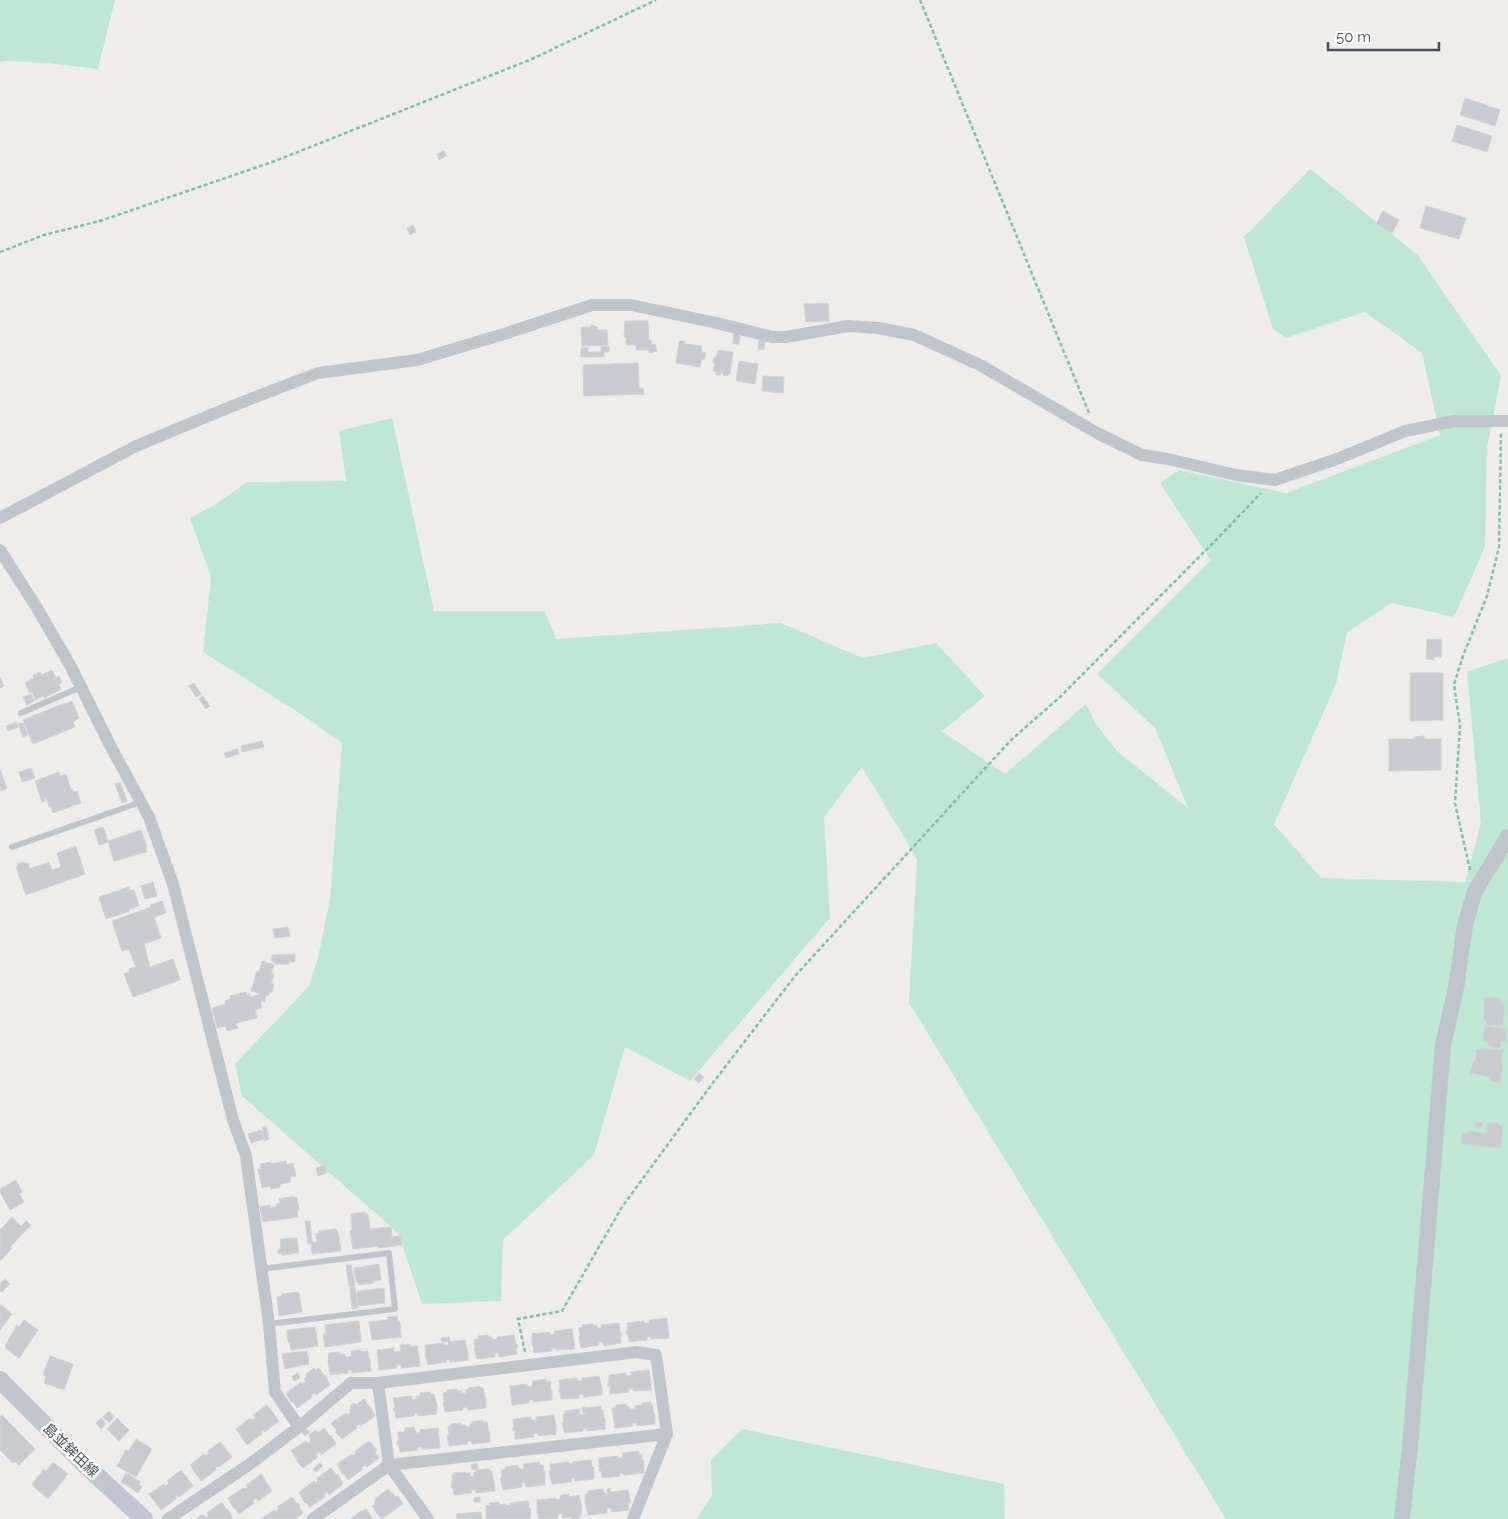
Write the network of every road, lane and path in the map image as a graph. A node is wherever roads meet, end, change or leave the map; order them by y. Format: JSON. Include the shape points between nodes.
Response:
{"nodes":[{"id":1,"x":656,"y":0,"type":"edge"},
{"id":2,"x":920,"y":0,"type":"edge"},
{"id":3,"x":0,"y":252,"type":"edge"},
{"id":4,"x":1505,"y":421,"type":"edge"},
{"id":5,"x":1097,"y":433,"type":"junction"},
{"id":6,"x":1275,"y":480,"type":"junction"},
{"id":7,"x":0,"y":518,"type":"edge"},
{"id":8,"x":0,"y":550,"type":"edge"},
{"id":9,"x":81,"y":687,"type":"junction"},
{"id":10,"x":21,"y":713,"type":"dead end"},
{"id":11,"x":141,"y":802,"type":"junction"},
{"id":12,"x":1508,"y":837,"type":"edge"},
{"id":13,"x":12,"y":847,"type":"dead end"},
{"id":14,"x":1475,"y":891,"type":"junction"},
{"id":15,"x":261,"y":1269,"type":"junction"},
{"id":16,"x":269,"y":1324,"type":"junction"},
{"id":17,"x":527,"y":1364,"type":"junction"},
{"id":18,"x":0,"y":1380,"type":"edge"},
{"id":19,"x":378,"y":1382,"type":"junction"},
{"id":20,"x":298,"y":1426,"type":"junction"},
{"id":21,"x":667,"y":1434,"type":"junction"},
{"id":22,"x":389,"y":1465,"type":"junction"},
{"id":23,"x":320,"y":1517,"type":"edge"},
{"id":24,"x":144,"y":1519,"type":"edge"},
{"id":25,"x":168,"y":1519,"type":"edge"},
{"id":26,"x":428,"y":1519,"type":"edge"},
{"id":27,"x":632,"y":1519,"type":"edge"},
{"id":28,"x":1402,"y":1519,"type":"edge"}],
"edges":[{"from":1,"to":3,"type":"path","via":[[532,60],[274,161]]},
{"from":2,"to":5,"type":"path"},
{"from":4,"to":6,"type":"street","via":[[1455,421],[1405,431]]},
{"from":4,"to":14,"type":"path","via":[[1499,547],[1487,596],[1454,684],[1460,726],[1455,803]]},
{"from":5,"to":6,"type":"street","via":[[1142,455]]},
{"from":5,"to":7,"type":"street","via":[[980,364],[914,335],[848,326],[772,338],[631,305],[592,305],[417,360],[318,373],[136,446]]},
{"from":6,"to":17,"type":"path","via":[[1060,697],[1011,740],[794,976],[622,1207],[562,1311],[518,1319]]},
{"from":8,"to":9,"type":"street"},
{"from":9,"to":10,"type":"lane"},
{"from":9,"to":11,"type":"street"},
{"from":11,"to":13,"type":"lane"},
{"from":11,"to":15,"type":"street","via":[[174,884],[233,1120],[246,1156]]},
{"from":12,"to":14,"type":"street"},
{"from":14,"to":28,"type":"street","via":[[1444,1045]]},
{"from":15,"to":16,"type":"street"},
{"from":15,"to":16,"type":"lane","via":[[389,1254],[395,1309]]},
{"from":16,"to":20,"type":"street","via":[[275,1392]]},
{"from":17,"to":19,"type":"street"},
{"from":17,"to":21,"type":"street","via":[[636,1352],[656,1355]]},
{"from":18,"to":24,"type":"main road","name":"島並鉾田線"},
{"from":19,"to":20,"type":"street","via":[[351,1383]]},
{"from":19,"to":22,"type":"street"},
{"from":20,"to":25,"type":"street","via":[[250,1464]]},
{"from":21,"to":22,"type":"street"},
{"from":21,"to":27,"type":"street"},
{"from":22,"to":23,"type":"street"},
{"from":22,"to":26,"type":"street"}]}
